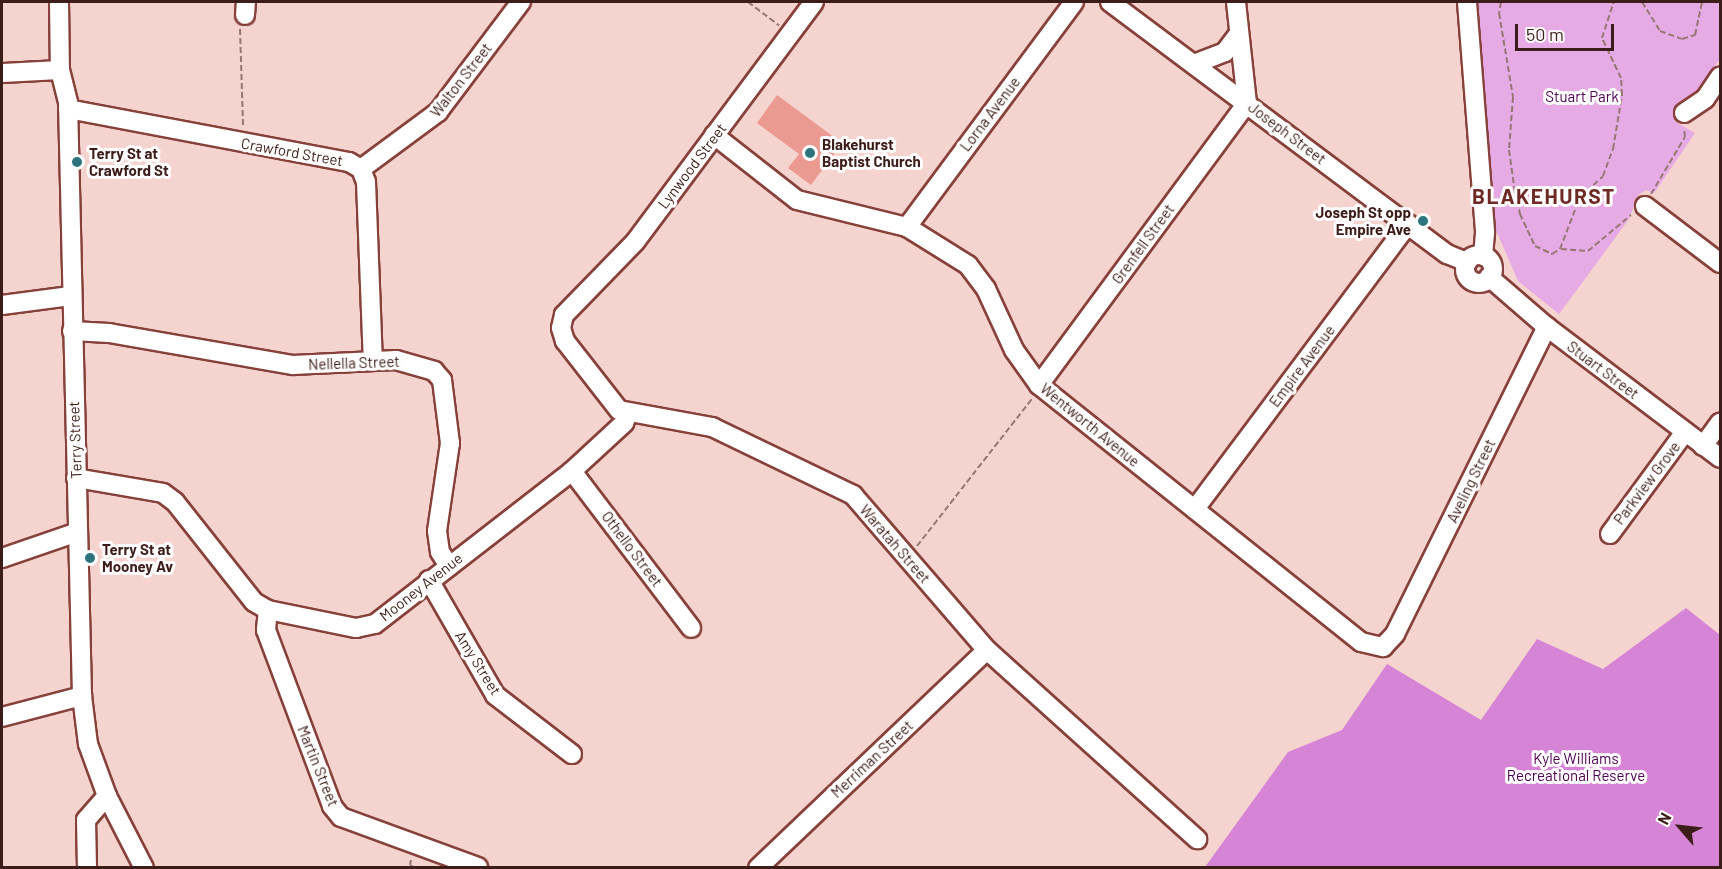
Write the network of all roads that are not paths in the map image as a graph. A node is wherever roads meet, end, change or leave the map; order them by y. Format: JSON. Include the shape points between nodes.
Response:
{"nodes":[{"id":1,"x":59,"y":2,"type":"edge"},
{"id":2,"x":521,"y":2,"type":"edge"},
{"id":3,"x":814,"y":2,"type":"edge"},
{"id":4,"x":1074,"y":2,"type":"edge"},
{"id":5,"x":1110,"y":2,"type":"edge"},
{"id":6,"x":1236,"y":2,"type":"edge"},
{"id":7,"x":1467,"y":2,"type":"edge"},
{"id":8,"x":1238,"y":35,"type":"junction"},
{"id":9,"x":1194,"y":64,"type":"junction"},
{"id":10,"x":60,"y":70,"type":"junction"},
{"id":11,"x":2,"y":73,"type":"edge"},
{"id":12,"x":1720,"y":77,"type":"edge"},
{"id":13,"x":1247,"y":103,"type":"junction"},
{"id":14,"x":68,"y":110,"type":"junction"},
{"id":15,"x":1683,"y":113,"type":"road end"},
{"id":16,"x":714,"y":135,"type":"junction"},
{"id":17,"x":361,"y":169,"type":"junction"},
{"id":18,"x":1645,"y":206,"type":"road end"},
{"id":19,"x":1408,"y":224,"type":"junction"},
{"id":20,"x":907,"y":226,"type":"junction"},
{"id":21,"x":1475,"y":259,"type":"junction"},
{"id":22,"x":1720,"y":263,"type":"edge"},
{"id":23,"x":70,"y":296,"type":"junction"},
{"id":24,"x":2,"y":305,"type":"edge"},
{"id":25,"x":561,"y":322,"type":"joint"},
{"id":26,"x":1547,"y":327,"type":"junction"},
{"id":27,"x":72,"y":331,"type":"junction"},
{"id":28,"x":373,"y":361,"type":"junction"},
{"id":29,"x":1039,"y":385,"type":"junction"},
{"id":30,"x":628,"y":413,"type":"junction"},
{"id":31,"x":1720,"y":423,"type":"edge"},
{"id":32,"x":1685,"y":432,"type":"junction"},
{"id":33,"x":1703,"y":446,"type":"junction"},
{"id":34,"x":1720,"y":458,"type":"edge"},
{"id":35,"x":572,"y":471,"type":"junction"},
{"id":36,"x":76,"y":478,"type":"junction"},
{"id":37,"x":1195,"y":509,"type":"junction"},
{"id":38,"x":78,"y":532,"type":"junction"},
{"id":39,"x":1610,"y":534,"type":"dead end"},
{"id":40,"x":2,"y":558,"type":"edge"},
{"id":41,"x":448,"y":566,"type":"junction"},
{"id":42,"x":429,"y":580,"type":"junction"},
{"id":43,"x":268,"y":610,"type":"junction"},
{"id":44,"x":691,"y":628,"type":"dead end"},
{"id":45,"x":1395,"y":634,"type":"joint"},
{"id":46,"x":987,"y":650,"type":"junction"},
{"id":47,"x":82,"y":696,"type":"junction"},
{"id":48,"x":2,"y":717,"type":"edge"},
{"id":49,"x":572,"y":754,"type":"dead end"},
{"id":50,"x":107,"y":796,"type":"junction"},
{"id":51,"x":1197,"y":839,"type":"dead end"},
{"id":52,"x":87,"y":867,"type":"edge"},
{"id":53,"x":144,"y":867,"type":"edge"},
{"id":54,"x":478,"y":867,"type":"edge"},
{"id":55,"x":758,"y":867,"type":"edge"}],
"edges":[{"from":1,"to":10,"type":"street","name":"Terry Street"},
{"from":2,"to":17,"type":"street","name":"Walton Street","via":[[438,112]]},
{"from":3,"to":16,"type":"street","name":"Lynwood Street"},
{"from":4,"to":20,"type":"street","name":"Lorna Avenue"},
{"from":5,"to":9,"type":"street","name":"Joseph Street"},
{"from":6,"to":8,"type":"street"},
{"from":7,"to":21,"type":"street","via":[[1485,233]]},
{"from":8,"to":9,"type":"street","via":[[1225,52]]},
{"from":8,"to":13,"type":"street"},
{"from":9,"to":13,"type":"street","name":"Joseph Street"},
{"from":10,"to":11,"type":"street"},
{"from":10,"to":14,"type":"street","name":"Terry Street"},
{"from":12,"to":15,"type":"street","via":[[1704,99]]},
{"from":13,"to":19,"type":"street","name":"Joseph Street"},
{"from":13,"to":29,"type":"street","name":"Grenfell Street"},
{"from":14,"to":17,"type":"street","name":"Crawford Street","via":[[349,162]]},
{"from":14,"to":23,"type":"street","name":"Terry Street"},
{"from":16,"to":20,"type":"street","name":"Wentworth Avenue","via":[[797,200]]},
{"from":16,"to":25,"type":"street","name":"Lynwood Street","via":[[626,253]]},
{"from":17,"to":28,"type":"street","name":"Crawford Street","via":[[366,182]]},
{"from":18,"to":22,"type":"street"},
{"from":19,"to":21,"type":"street","name":"Joseph Street","via":[[1448,254]]},
{"from":19,"to":37,"type":"street","name":"Empire Avenue"},
{"from":20,"to":29,"type":"street","name":"Wentworth Avenue","via":[[951,252],[979,276],[1014,350]]},
{"from":21,"to":26,"type":"street","name":"Stuart Street","via":[[1492,264],[1489,277]]},
{"from":23,"to":24,"type":"street"},
{"from":23,"to":27,"type":"street","name":"Terry Street"},
{"from":25,"to":30,"type":"street","name":"Waratah Street","via":[[565,341],[605,396]]},
{"from":26,"to":32,"type":"street","name":"Stuart Street"},
{"from":26,"to":45,"type":"street","name":"Aveling Street"},
{"from":27,"to":28,"type":"street","name":"Nellella Street","via":[[109,333],[293,365]]},
{"from":27,"to":36,"type":"street","name":"Terry Street"},
{"from":28,"to":41,"type":"street","name":"Nellella Street","via":[[402,360],[427,367],[441,376],[450,448],[438,542]]},
{"from":29,"to":37,"type":"street","name":"Wentworth Avenue"},
{"from":30,"to":35,"type":"street","name":"Mooney Avenue","via":[[624,423]]},
{"from":30,"to":46,"type":"street","name":"Waratah Street","via":[[712,427],[848,493]]},
{"from":31,"to":33,"type":"street"},
{"from":32,"to":33,"type":"street","name":"Stuart Street"},
{"from":32,"to":39,"type":"street","name":"Parkview Grove"},
{"from":33,"to":34,"type":"street","name":"Stuart Street"},
{"from":35,"to":41,"type":"street","name":"Mooney Avenue"},
{"from":35,"to":44,"type":"street","name":"Othello Street"},
{"from":36,"to":38,"type":"street","name":"Terry Street"},
{"from":36,"to":43,"type":"street","name":"Mooney Avenue","via":[[167,495],[249,597]]},
{"from":37,"to":45,"type":"street","name":"Wentworth Avenue","via":[[1361,642],[1383,646]]},
{"from":38,"to":40,"type":"street"},
{"from":38,"to":47,"type":"street","name":"Terry Street"},
{"from":41,"to":42,"type":"street","name":"Mooney Avenue"},
{"from":42,"to":43,"type":"street","name":"Mooney Avenue","via":[[375,624],[364,627],[347,628]]},
{"from":42,"to":49,"type":"street","name":"Amy Street","via":[[495,695]]},
{"from":43,"to":54,"type":"street","name":"Martin Street","via":[[266,630],[332,806],[340,818]]},
{"from":46,"to":51,"type":"street","name":"Waratah Street"},
{"from":46,"to":55,"type":"street","name":"Merriman Street"},
{"from":47,"to":48,"type":"street"},
{"from":47,"to":50,"type":"street","name":"Terry Street","via":[[88,744]]},
{"from":50,"to":52,"type":"street","via":[[86,820]]},
{"from":50,"to":53,"type":"street","name":"Terry Street"}]}
